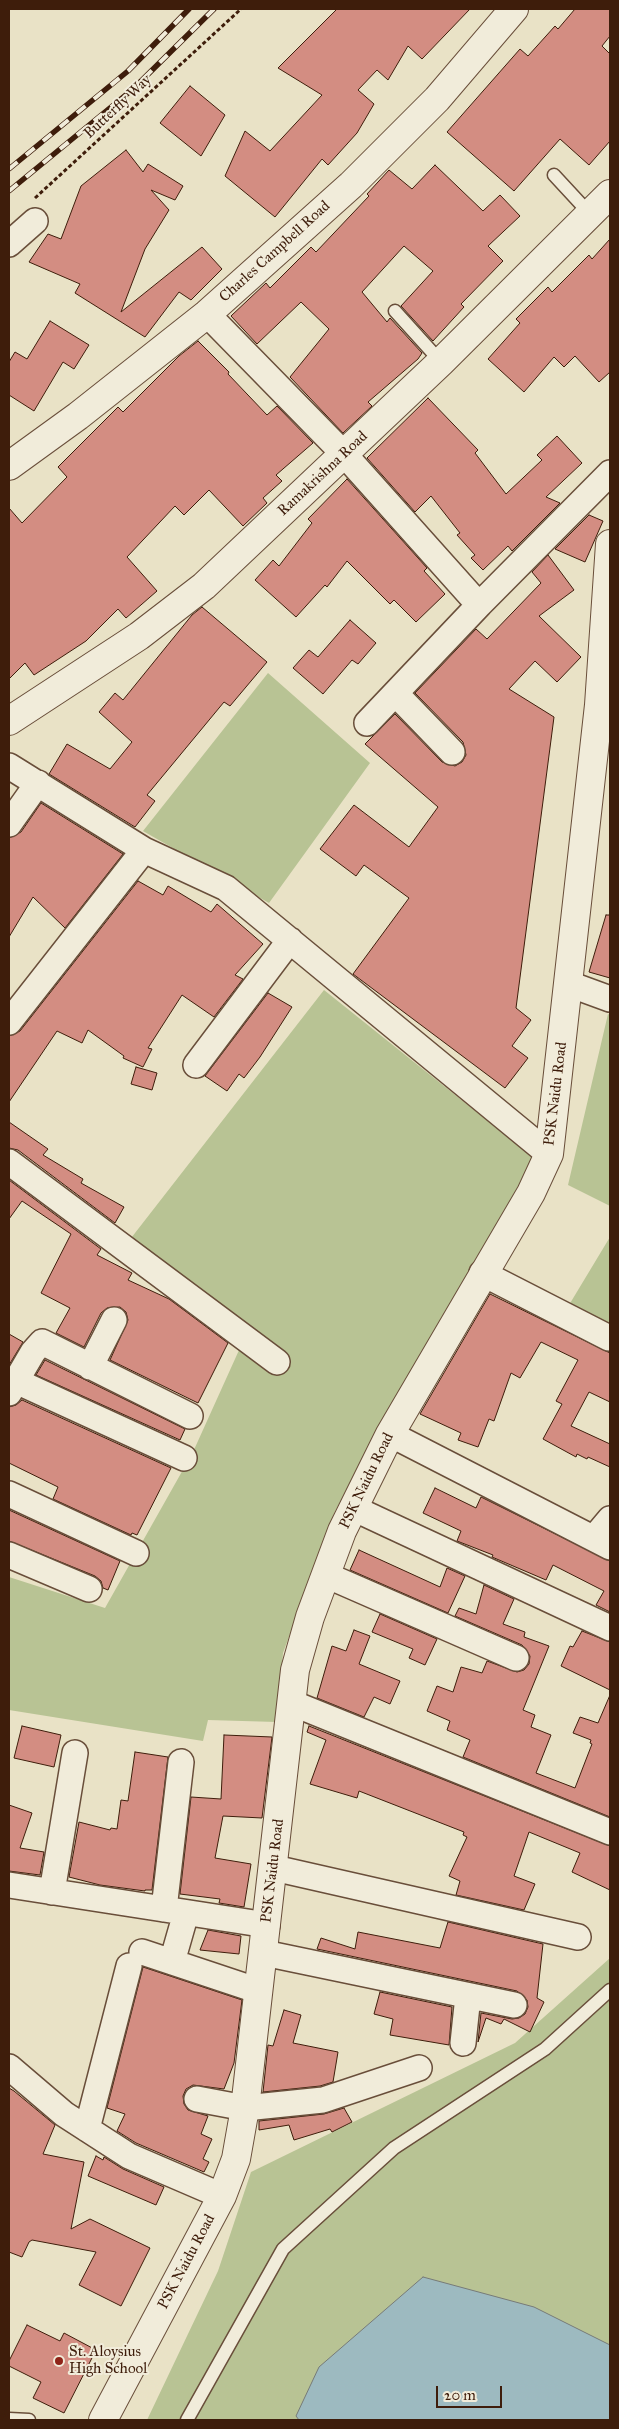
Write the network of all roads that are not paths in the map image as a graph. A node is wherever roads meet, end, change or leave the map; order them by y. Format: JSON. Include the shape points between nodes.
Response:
{"nodes":[{"id":1,"x":514,"y":9,"type":"edge"},
{"id":2,"x":554,"y":175,"type":"dead end"},
{"id":3,"x":610,"y":194,"type":"edge"},
{"id":4,"x":33,"y":211,"type":"road end"},
{"id":5,"x":591,"y":215,"type":"junction"},
{"id":6,"x":9,"y":244,"type":"edge"},
{"id":7,"x":395,"y":311,"type":"dead end"},
{"id":8,"x":207,"y":314,"type":"junction"},
{"id":9,"x":441,"y":362,"type":"junction"},
{"id":10,"x":344,"y":454,"type":"junction"},
{"id":11,"x":9,"y":466,"type":"edge"},
{"id":12,"x":610,"y":473,"type":"edge"},
{"id":13,"x":610,"y":544,"type":"edge"},
{"id":14,"x":479,"y":606,"type":"junction"},
{"id":15,"x":396,"y":694,"type":"junction"},
{"id":16,"x":605,"y":707,"type":"edge"},
{"id":17,"x":9,"y":721,"type":"edge"},
{"id":18,"x":367,"y":724,"type":"dead end"},
{"id":19,"x":452,"y":752,"type":"dead end"},
{"id":20,"x":9,"y":766,"type":"edge"},
{"id":21,"x":38,"y":783,"type":"junction"},
{"id":22,"x":9,"y":824,"type":"edge"},
{"id":23,"x":144,"y":850,"type":"junction"},
{"id":24,"x":290,"y":940,"type":"junction"},
{"id":25,"x":569,"y":984,"type":"junction"},
{"id":26,"x":610,"y":999,"type":"edge"},
{"id":27,"x":9,"y":1022,"type":"edge"},
{"id":28,"x":196,"y":1064,"type":"dead end"},
{"id":29,"x":549,"y":1154,"type":"junction"},
{"id":30,"x":9,"y":1162,"type":"edge"},
{"id":31,"x":482,"y":1273,"type":"junction"},
{"id":32,"x":114,"y":1320,"type":"dead end"},
{"id":33,"x":609,"y":1338,"type":"edge"},
{"id":34,"x":277,"y":1362,"type":"dead end"},
{"id":35,"x":90,"y":1367,"type":"junction"},
{"id":36,"x":12,"y":1387,"type":"edge"},
{"id":37,"x":190,"y":1416,"type":"dead end"},
{"id":38,"x":390,"y":1434,"type":"junction"},
{"id":39,"x":184,"y":1458,"type":"dead end"},
{"id":40,"x":9,"y":1494,"type":"edge"},
{"id":41,"x":353,"y":1508,"type":"junction"},
{"id":42,"x":610,"y":1519,"type":"edge"},
{"id":43,"x":602,"y":1542,"type":"edge"},
{"id":44,"x":136,"y":1553,"type":"dead end"},
{"id":45,"x":9,"y":1556,"type":"edge"},
{"id":46,"x":326,"y":1575,"type":"junction"},
{"id":47,"x":89,"y":1589,"type":"dead end"},
{"id":48,"x":610,"y":1628,"type":"edge"},
{"id":49,"x":516,"y":1658,"type":"dead end"},
{"id":50,"x":292,"y":1703,"type":"junction"},
{"id":51,"x":75,"y":1753,"type":"dead end"},
{"id":52,"x":181,"y":1762,"type":"dead end"},
{"id":53,"x":610,"y":1832,"type":"edge"},
{"id":54,"x":274,"y":1868,"type":"junction"},
{"id":55,"x":9,"y":1885,"type":"edge"},
{"id":56,"x":52,"y":1892,"type":"junction"},
{"id":57,"x":175,"y":1911,"type":"junction"},
{"id":58,"x":267,"y":1925,"type":"junction"},
{"id":59,"x":578,"y":1938,"type":"dead end"},
{"id":60,"x":264,"y":1953,"type":"junction"},
{"id":61,"x":172,"y":1962,"type":"junction"},
{"id":62,"x":610,"y":1990,"type":"edge"},
{"id":63,"x":259,"y":1991,"type":"junction"},
{"id":64,"x":468,"y":1996,"type":"junction"},
{"id":65,"x":514,"y":2005,"type":"dead end"},
{"id":66,"x":462,"y":2043,"type":"dead end"},
{"id":67,"x":9,"y":2067,"type":"edge"},
{"id":68,"x":419,"y":2068,"type":"dead end"},
{"id":69,"x":197,"y":2099,"type":"dead end"},
{"id":70,"x":245,"y":2108,"type":"junction"},
{"id":71,"x":87,"y":2129,"type":"junction"},
{"id":72,"x":222,"y":2196,"type":"junction"},
{"id":73,"x":9,"y":2419,"type":"edge"},
{"id":74,"x":29,"y":2420,"type":"edge"},
{"id":75,"x":103,"y":2420,"type":"edge"},
{"id":76,"x":187,"y":2420,"type":"edge"}],
"edges":[{"from":1,"to":8,"type":"street","name":"Charles Campbell Road","via":[[376,162]]},
{"from":2,"to":5,"type":"lane"},
{"from":3,"to":5,"type":"street","name":"Ramakrishna Road"},
{"from":4,"to":6,"type":"street"},
{"from":5,"to":9,"type":"street","name":"Ramakrishna Road"},
{"from":7,"to":9,"type":"lane"},
{"from":8,"to":10,"type":"street"},
{"from":8,"to":11,"type":"street","name":"Charles Campbell Road"},
{"from":9,"to":10,"type":"street","name":"Ramakrishna Road"},
{"from":10,"to":14,"type":"street"},
{"from":10,"to":17,"type":"street","name":"Ramakrishna Road","via":[[175,610]]},
{"from":12,"to":14,"type":"street"},
{"from":13,"to":16,"type":"street","name":"PSK Naidu Road"},
{"from":14,"to":15,"type":"street"},
{"from":15,"to":18,"type":"street"},
{"from":15,"to":19,"type":"street"},
{"from":16,"to":25,"type":"street","name":"PSK Naidu Road"},
{"from":20,"to":21,"type":"street"},
{"from":21,"to":22,"type":"street"},
{"from":21,"to":23,"type":"street"},
{"from":23,"to":24,"type":"street","via":[[226,888]]},
{"from":23,"to":27,"type":"street"},
{"from":24,"to":28,"type":"street"},
{"from":24,"to":29,"type":"street"},
{"from":25,"to":26,"type":"street"},
{"from":25,"to":29,"type":"street","name":"PSK Naidu Road"},
{"from":29,"to":31,"type":"street","name":"PSK Naidu Road","via":[[539,1179]]},
{"from":30,"to":34,"type":"street"},
{"from":31,"to":33,"type":"street"},
{"from":31,"to":38,"type":"street","name":"PSK Naidu Road"},
{"from":32,"to":35,"type":"street"},
{"from":35,"to":36,"type":"street","via":[[42,1342]]},
{"from":35,"to":37,"type":"street"},
{"from":36,"to":39,"type":"street"},
{"from":38,"to":41,"type":"street","name":"PSK Naidu Road"},
{"from":38,"to":43,"type":"street"},
{"from":40,"to":44,"type":"street"},
{"from":41,"to":46,"type":"street","name":"PSK Naidu Road"},
{"from":41,"to":48,"type":"street"},
{"from":42,"to":43,"type":"street"},
{"from":45,"to":47,"type":"street"},
{"from":46,"to":49,"type":"street"},
{"from":46,"to":50,"type":"street","name":"PSK Naidu Road","via":[[298,1653]]},
{"from":50,"to":53,"type":"street"},
{"from":50,"to":54,"type":"street","name":"PSK Naidu Road"},
{"from":51,"to":56,"type":"street"},
{"from":52,"to":57,"type":"street"},
{"from":54,"to":58,"type":"street","name":"PSK Naidu Road"},
{"from":54,"to":59,"type":"street"},
{"from":55,"to":56,"type":"street"},
{"from":56,"to":57,"type":"street"},
{"from":57,"to":58,"type":"street"},
{"from":57,"to":61,"type":"street"},
{"from":58,"to":60,"type":"street","name":"PSK Naidu Road"},
{"from":60,"to":63,"type":"street","name":"PSK Naidu Road"},
{"from":60,"to":64,"type":"street"},
{"from":61,"to":63,"type":"street"},
{"from":61,"to":71,"type":"street","via":[[136,1959]]},
{"from":62,"to":76,"type":"lane","via":[[545,2049],[394,2148],[283,2249]]},
{"from":63,"to":70,"type":"street","name":"PSK Naidu Road"},
{"from":64,"to":65,"type":"street"},
{"from":64,"to":66,"type":"street"},
{"from":67,"to":71,"type":"street","via":[[64,2114]]},
{"from":68,"to":70,"type":"street","via":[[323,2100]]},
{"from":69,"to":70,"type":"street"},
{"from":70,"to":72,"type":"street","name":"PSK Naidu Road","via":[[236,2159]]},
{"from":71,"to":72,"type":"street","via":[[129,2156]]},
{"from":72,"to":75,"type":"street","name":"PSK Naidu Road"},
{"from":73,"to":74,"type":"lane"}]}
